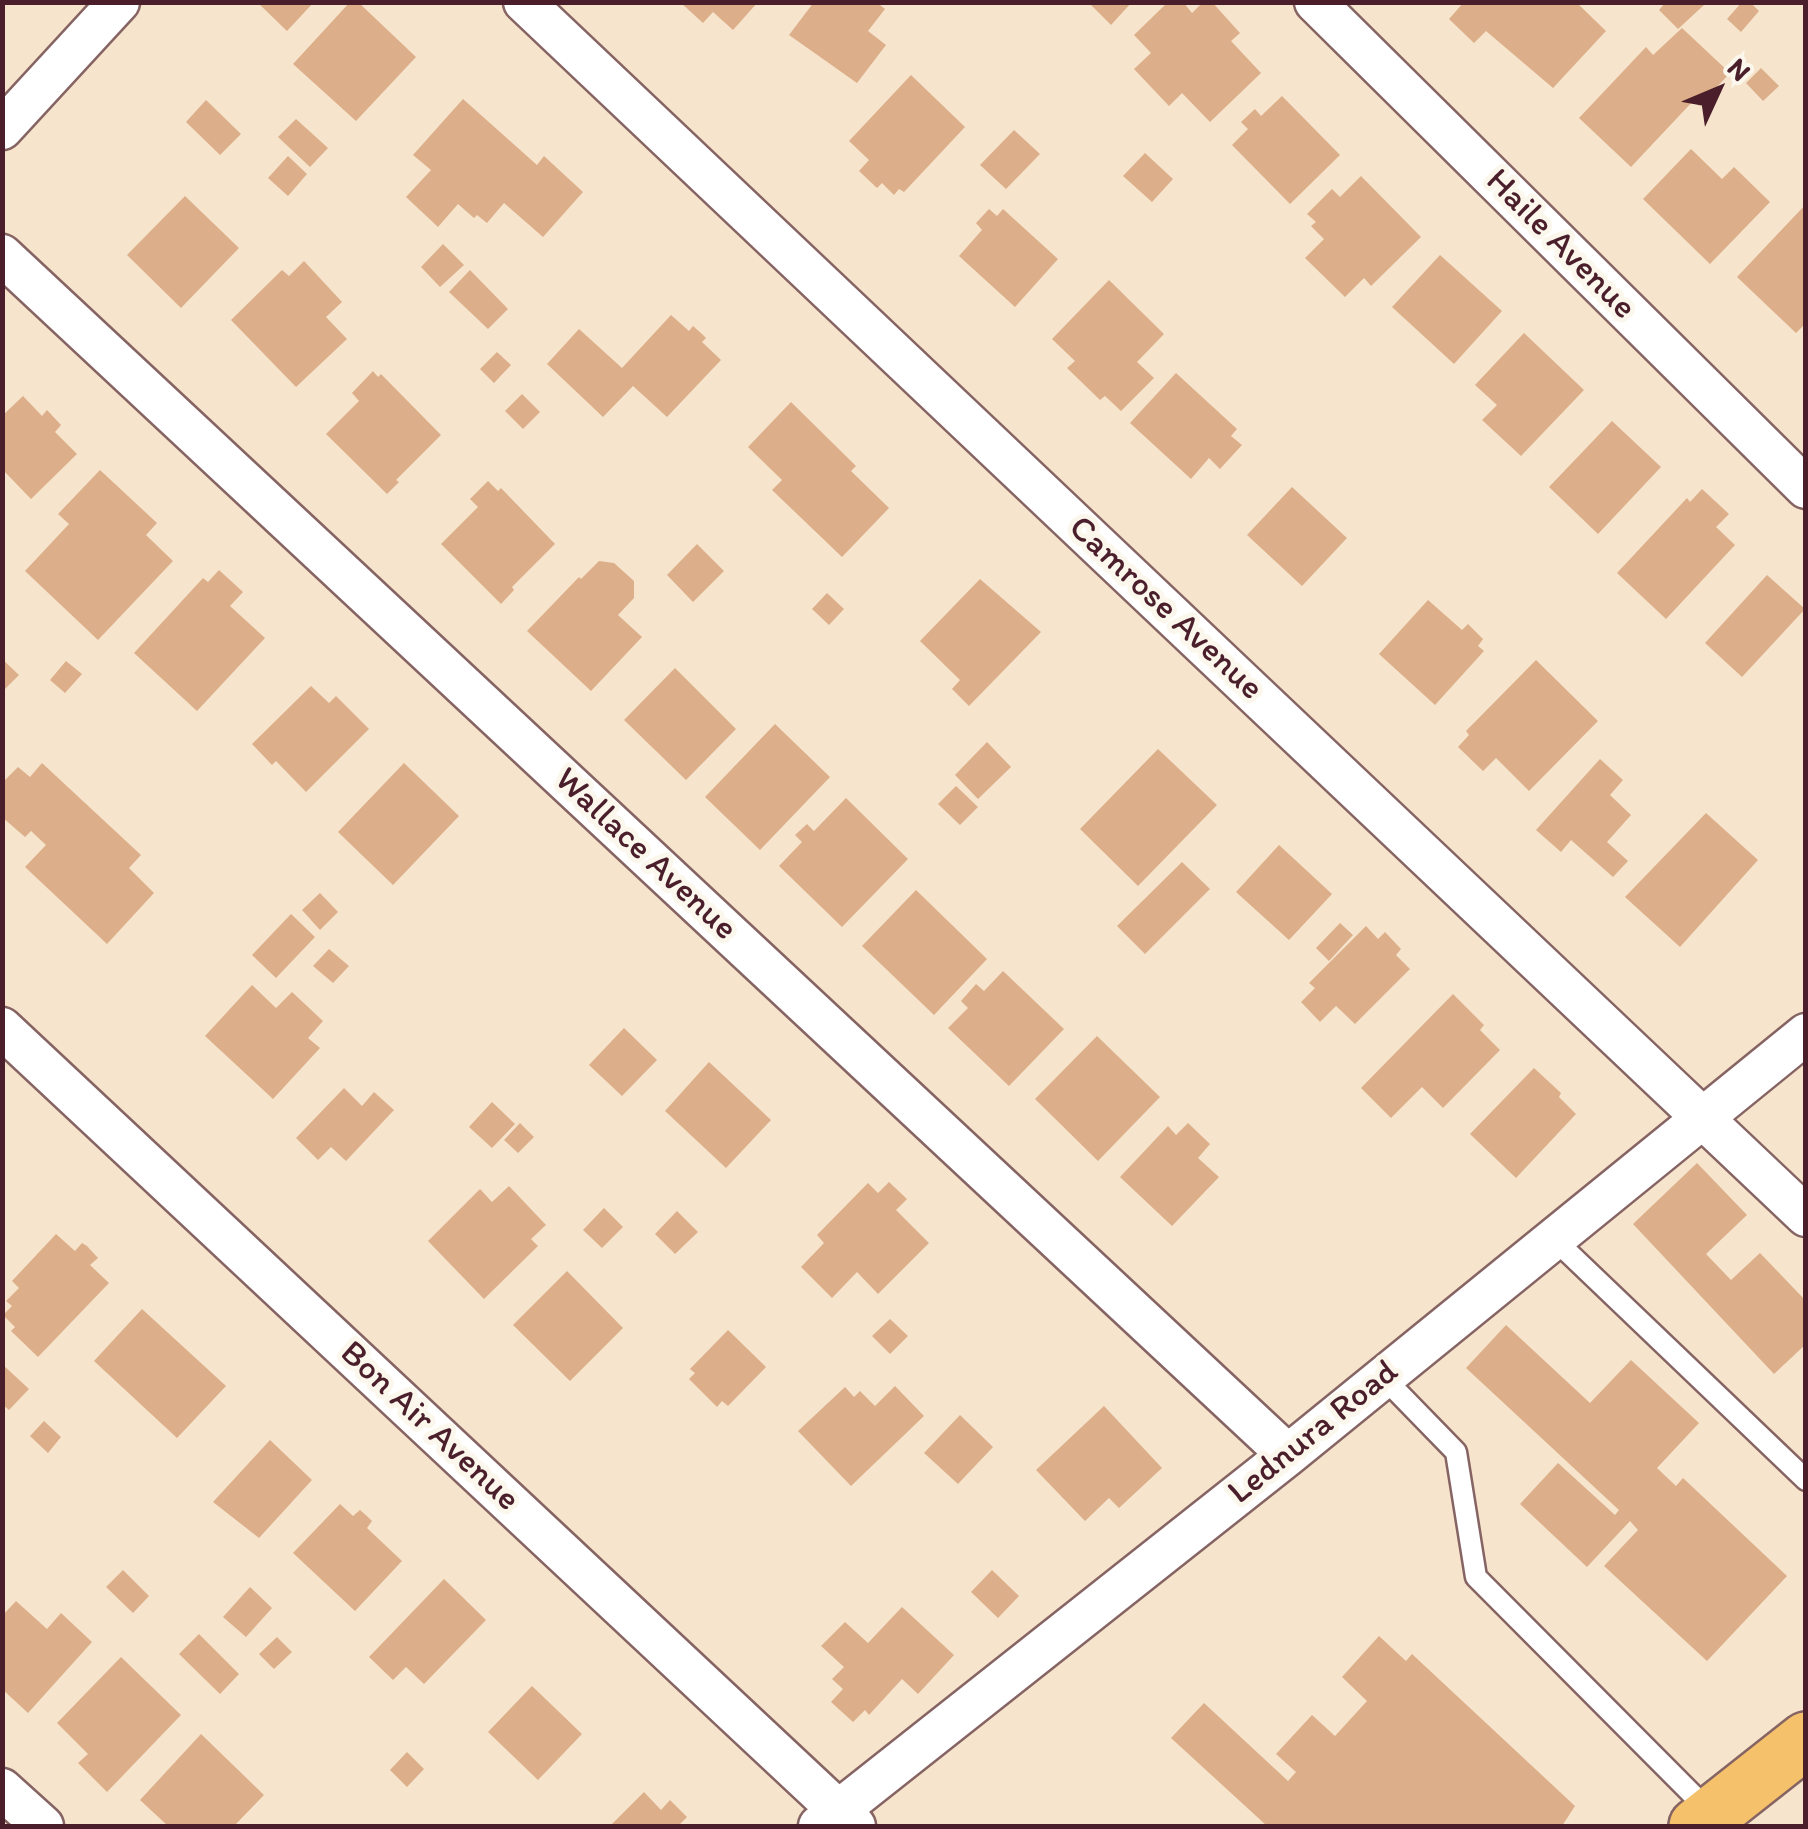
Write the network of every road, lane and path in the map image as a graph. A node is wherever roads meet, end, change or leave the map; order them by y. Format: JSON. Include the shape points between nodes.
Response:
{"nodes":[{"id":1,"x":120,"y":2,"type":"edge"},
{"id":2,"x":524,"y":2,"type":"edge"},
{"id":3,"x":1315,"y":2,"type":"edge"},
{"id":4,"x":2,"y":129,"type":"edge"},
{"id":5,"x":2,"y":255,"type":"edge"},
{"id":6,"x":1806,"y":488,"type":"edge"},
{"id":7,"x":2,"y":1028,"type":"edge"},
{"id":8,"x":1806,"y":1034,"type":"edge"},
{"id":9,"x":1701,"y":1117,"type":"junction"},
{"id":10,"x":1806,"y":1216,"type":"edge"},
{"id":11,"x":1553,"y":1238,"type":"junction"},
{"id":12,"x":1383,"y":1377,"type":"junction"},
{"id":13,"x":1288,"y":1455,"type":"junction"},
{"id":14,"x":1806,"y":1480,"type":"edge"},
{"id":15,"x":1806,"y":1740,"type":"edge"},
{"id":16,"x":2,"y":1788,"type":"edge"},
{"id":17,"x":1705,"y":1820,"type":"edge"},
{"id":18,"x":838,"y":1821,"type":"edge"},
{"id":19,"x":43,"y":1826,"type":"edge"}],
"edges":[{"from":1,"to":4,"type":"street"},
{"from":2,"to":9,"type":"street","name":"Camrose Avenue"},
{"from":3,"to":6,"type":"street","name":"Haile Avenue"},
{"from":5,"to":13,"type":"street","name":"Wallace Avenue"},
{"from":7,"to":18,"type":"street","name":"Bon Air Avenue"},
{"from":8,"to":9,"type":"street","name":"Lednura Road"},
{"from":9,"to":10,"type":"street","name":"Camrose Avenue"},
{"from":9,"to":11,"type":"street","name":"Lednura Road"},
{"from":11,"to":12,"type":"street","name":"Lednura Road"},
{"from":11,"to":14,"type":"lane"},
{"from":12,"to":13,"type":"street","name":"Lednura Road"},
{"from":12,"to":17,"type":"lane","via":[[1456,1452],[1476,1577]]},
{"from":13,"to":18,"type":"street","name":"Lednura Road"},
{"from":15,"to":17,"type":"main road"},
{"from":16,"to":19,"type":"street"}]}
